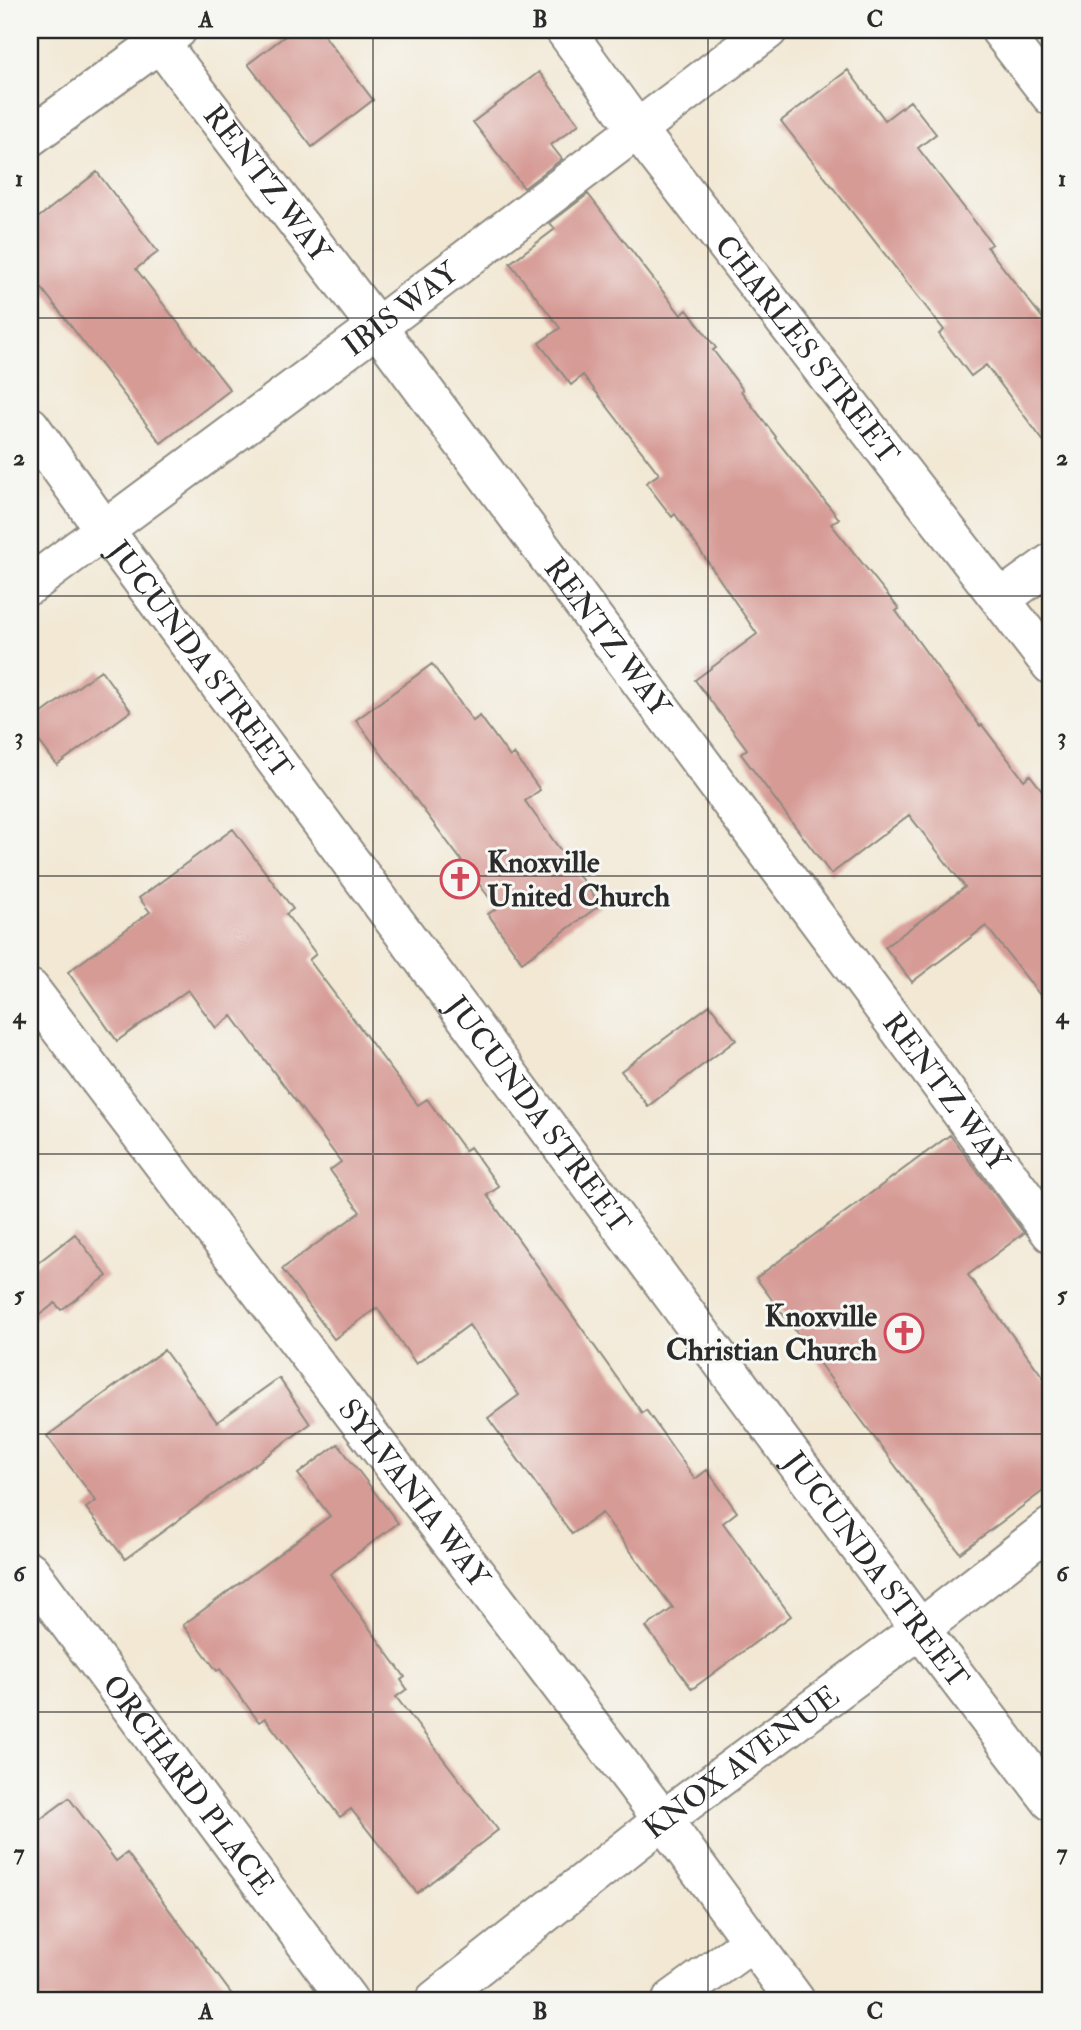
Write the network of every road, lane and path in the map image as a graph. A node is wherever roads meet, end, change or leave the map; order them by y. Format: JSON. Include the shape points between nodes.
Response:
{"nodes":[{"id":1,"x":565,"y":30,"type":"edge"},
{"id":2,"x":768,"y":30,"type":"edge"},
{"id":3,"x":1000,"y":30,"type":"edge"},
{"id":4,"x":169,"y":36,"type":"edge"},
{"id":5,"x":1051,"y":96,"type":"edge"},
{"id":6,"x":636,"y":128,"type":"junction"},
{"id":7,"x":30,"y":137,"type":"edge"},
{"id":8,"x":377,"y":327,"type":"junction"},
{"id":9,"x":30,"y":426,"type":"edge"},
{"id":10,"x":103,"y":528,"type":"junction"},
{"id":11,"x":1051,"y":563,"type":"edge"},
{"id":12,"x":30,"y":585,"type":"edge"},
{"id":13,"x":1001,"y":599,"type":"junction"},
{"id":14,"x":1051,"y":665,"type":"edge"},
{"id":15,"x":30,"y":989,"type":"edge"},
{"id":16,"x":1051,"y":1233,"type":"edge"},
{"id":17,"x":1051,"y":1527,"type":"edge"},
{"id":18,"x":30,"y":1571,"type":"edge"},
{"id":19,"x":920,"y":1629,"type":"junction"},
{"id":20,"x":1051,"y":1801,"type":"edge"},
{"id":21,"x":663,"y":1820,"type":"junction"},
{"id":22,"x":752,"y":1942,"type":"junction"},
{"id":23,"x":348,"y":2000,"type":"edge"},
{"id":24,"x":435,"y":2000,"type":"edge"},
{"id":25,"x":672,"y":2000,"type":"edge"},
{"id":26,"x":795,"y":2000,"type":"edge"}],
"edges":[{"from":1,"to":6,"type":"street","name":"CHARLES STREET"},
{"from":2,"to":6,"type":"street","name":"IBIS WAY"},
{"from":3,"to":5,"type":"street"},
{"from":4,"to":7,"type":"street"},
{"from":4,"to":8,"type":"street","name":"RENTZ WAY"},
{"from":6,"to":8,"type":"street","name":"IBIS WAY"},
{"from":6,"to":13,"type":"street","name":"CHARLES STREET"},
{"from":8,"to":10,"type":"street","name":"IBIS WAY"},
{"from":8,"to":16,"type":"street","name":"RENTZ WAY"},
{"from":9,"to":10,"type":"street","name":"JUCUNDA STREET"},
{"from":10,"to":12,"type":"street","name":"IBIS WAY"},
{"from":10,"to":19,"type":"street","name":"JUCUNDA STREET"},
{"from":11,"to":13,"type":"street"},
{"from":13,"to":14,"type":"street","name":"CHARLES STREET"},
{"from":15,"to":21,"type":"street","name":"SYLVANIA WAY"},
{"from":17,"to":19,"type":"street","name":"KNOX AVENUE"},
{"from":18,"to":23,"type":"street","name":"ORCHARD PLACE"},
{"from":19,"to":20,"type":"street","name":"JUCUNDA STREET"},
{"from":19,"to":21,"type":"street","name":"KNOX AVENUE"},
{"from":21,"to":22,"type":"street","name":"SYLVANIA WAY"},
{"from":21,"to":24,"type":"street","name":"KNOX AVENUE"},
{"from":22,"to":25,"type":"street"},
{"from":22,"to":26,"type":"street","name":"SYLVANIA WAY"}]}
